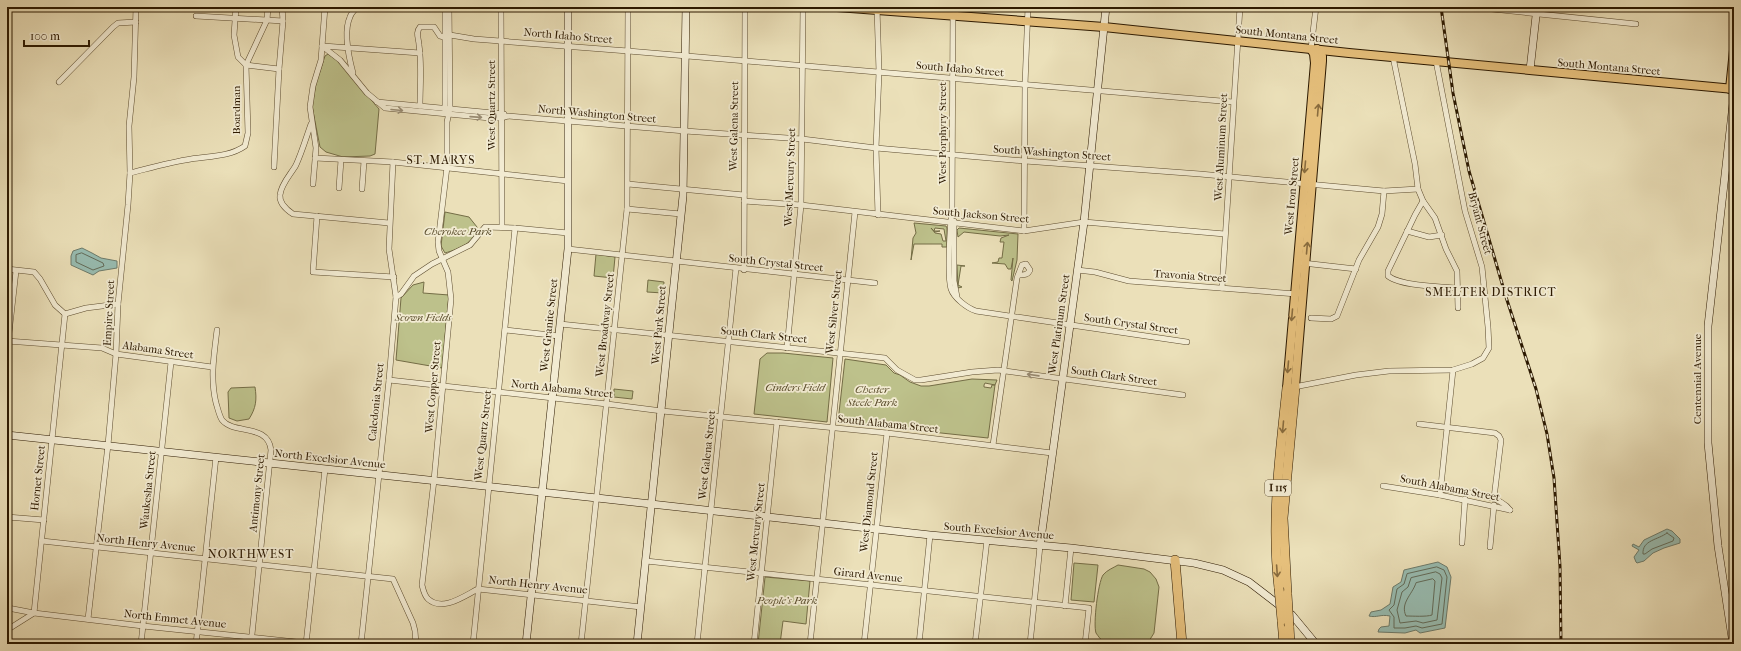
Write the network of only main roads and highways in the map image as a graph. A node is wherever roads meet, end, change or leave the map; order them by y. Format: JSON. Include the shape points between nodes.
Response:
{"nodes":[{"id":1,"x":837,"y":7,"type":"edge"},
{"id":2,"x":878,"y":9,"type":"edge"},
{"id":3,"x":1314,"y":49,"type":"junction"},
{"id":4,"x":1734,"y":50,"type":"edge"},
{"id":5,"x":1733,"y":91,"type":"edge"},
{"id":6,"x":1308,"y":185,"type":"junction"},
{"id":7,"x":1298,"y":295,"type":"junction"},
{"id":8,"x":1291,"y":388,"type":"junction"},
{"id":9,"x":1175,"y":560,"type":"road end"},
{"id":10,"x":1284,"y":623,"type":"junction"},
{"id":11,"x":1182,"y":644,"type":"edge"},
{"id":12,"x":1283,"y":644,"type":"edge"},
{"id":13,"x":1290,"y":644,"type":"edge"}],
"edges":[{"from":1,"to":2,"type":"main road","name":"South Montana Street"},
{"from":2,"to":3,"type":"main road","name":"South Montana Street","via":[[1104,27]]},
{"from":3,"to":5,"type":"main road","name":"South Montana Street"},
{"from":3,"to":6,"type":"main road","name":"West Iron Street","via":[[1322,56],[1322,61]]},
{"from":4,"to":5,"type":"main road"},
{"from":6,"to":7,"type":"main road","name":"West Iron Street","via":[[1297,262]]},
{"from":7,"to":6,"type":"main road","name":"West Iron Street","one_way":true,"via":[[1306,263]]},
{"from":7,"to":8,"type":"main road","name":"West Iron Street"},
{"from":8,"to":10,"type":"highway","number":"I 115","bridge":true,"via":[[1283,518],[1287,594]]},
{"from":8,"to":10,"type":"highway","number":"I 115","one_way":true,"bridge":true,"via":[[1276,507],[1279,588]]},
{"from":9,"to":11,"type":"highway"},
{"from":10,"to":12,"type":"highway"},
{"from":10,"to":13,"type":"highway","number":"I 115"}]}
